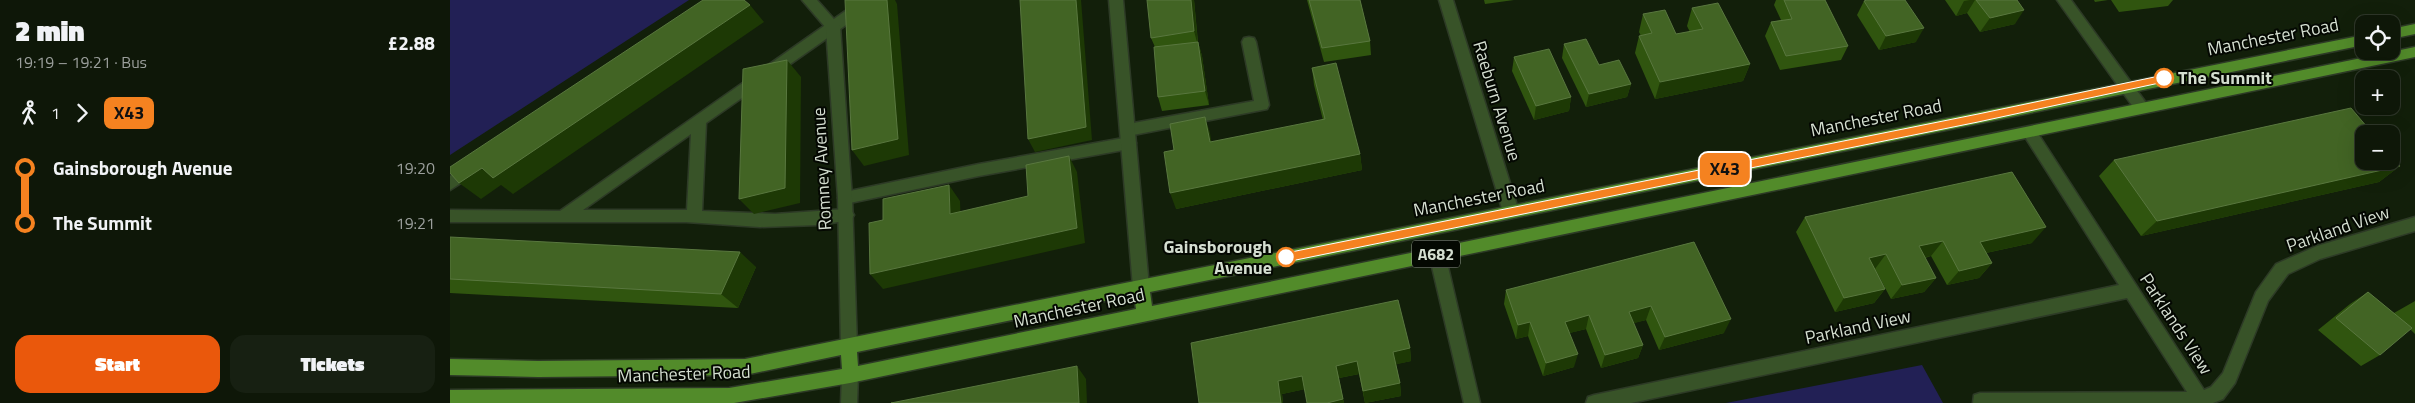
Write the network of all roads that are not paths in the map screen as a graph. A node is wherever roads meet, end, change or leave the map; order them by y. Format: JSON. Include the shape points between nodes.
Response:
{"nodes":[{"id":1,"x":809,"y":0,"type":"edge"},
{"id":2,"x":871,"y":0,"type":"edge"},
{"id":3,"x":1116,"y":0,"type":"edge"},
{"id":4,"x":1446,"y":0,"type":"edge"},
{"id":5,"x":2064,"y":0,"type":"edge"},
{"id":6,"x":833,"y":26,"type":"junction"},
{"id":7,"x":2415,"y":29,"type":"edge"},
{"id":8,"x":2400,"y":32,"type":"edge"},
{"id":9,"x":1249,"y":42,"type":"dead end"},
{"id":10,"x":2355,"y":42,"type":"edge"},
{"id":11,"x":2415,"y":52,"type":"edge"},
{"id":12,"x":2127,"y":86,"type":"junction"},
{"id":13,"x":2141,"y":107,"type":"junction"},
{"id":14,"x":2016,"y":111,"type":"junction"},
{"id":15,"x":699,"y":123,"type":"junction"},
{"id":16,"x":2030,"y":133,"type":"junction"},
{"id":17,"x":1128,"y":137,"type":"junction"},
{"id":18,"x":483,"y":161,"type":"edge"},
{"id":19,"x":1713,"y":172,"type":"junction"},
{"id":20,"x":450,"y":184,"type":"edge"},
{"id":21,"x":1723,"y":196,"type":"junction"},
{"id":22,"x":845,"y":198,"type":"junction"},
{"id":23,"x":1511,"y":212,"type":"junction"},
{"id":24,"x":565,"y":215,"type":"junction"},
{"id":25,"x":846,"y":215,"type":"junction"},
{"id":26,"x":450,"y":216,"type":"edge"},
{"id":27,"x":694,"y":216,"type":"junction"},
{"id":28,"x":2415,"y":224,"type":"edge"},
{"id":29,"x":1431,"y":228,"type":"junction"},
{"id":30,"x":1521,"y":238,"type":"junction"},
{"id":31,"x":1437,"y":254,"type":"junction"},
{"id":32,"x":1141,"y":287,"type":"junction"},
{"id":33,"x":2130,"y":290,"type":"junction"},
{"id":34,"x":1145,"y":315,"type":"junction"},
{"id":35,"x":849,"y":346,"type":"junction"},
{"id":36,"x":450,"y":367,"type":"edge"},
{"id":37,"x":850,"y":375,"type":"junction"},
{"id":38,"x":450,"y":398,"type":"edge"},
{"id":39,"x":510,"y":400,"type":"edge"},
{"id":40,"x":2201,"y":400,"type":"junction"},
{"id":41,"x":1980,"y":401,"type":"dead end"},
{"id":42,"x":849,"y":403,"type":"edge"},
{"id":43,"x":1472,"y":403,"type":"edge"},
{"id":44,"x":1594,"y":403,"type":"edge"}],
"edges":[{"from":1,"to":6,"type":"street"},
{"from":2,"to":6,"type":"street"},
{"from":3,"to":17,"type":"street"},
{"from":4,"to":23,"type":"street","name":"Raeburn Avenue"},
{"from":5,"to":12,"type":"street"},
{"from":6,"to":15,"type":"street"},
{"from":6,"to":22,"type":"street","name":"Romney Avenue"},
{"from":7,"to":8,"type":"main road"},
{"from":9,"to":17,"type":"street","via":[[1262,105]]},
{"from":10,"to":12,"type":"main road","name":"Manchester Road","number":"A682"},
{"from":11,"to":13,"type":"main road","name":"Manchester Road","number":"A682"},
{"from":12,"to":13,"type":"street"},
{"from":12,"to":14,"type":"main road","name":"Manchester Road","number":"A682"},
{"from":13,"to":16,"type":"main road","name":"Manchester Road","number":"A682"},
{"from":14,"to":16,"type":"main road"},
{"from":14,"to":19,"type":"main road","name":"Manchester Road","number":"A682"},
{"from":15,"to":24,"type":"street"},
{"from":15,"to":27,"type":"street"},
{"from":16,"to":21,"type":"main road","name":"Manchester Road","number":"A682"},
{"from":16,"to":33,"type":"street","name":"Parklands View"},
{"from":17,"to":22,"type":"street"},
{"from":17,"to":32,"type":"street"},
{"from":18,"to":20,"type":"street"},
{"from":19,"to":21,"type":"main road"},
{"from":19,"to":23,"type":"main road","name":"Manchester Road","number":"A682"},
{"from":21,"to":30,"type":"main road","name":"Manchester Road","number":"A682"},
{"from":22,"to":25,"type":"street","name":"Romney Avenue"},
{"from":23,"to":29,"type":"main road","name":"Manchester Road","number":"A682"},
{"from":23,"to":30,"type":"main road"},
{"from":24,"to":26,"type":"street","via":[[516,218]]},
{"from":24,"to":27,"type":"street"},
{"from":25,"to":27,"type":"street","via":[[798,221]]},
{"from":25,"to":35,"type":"street","name":"Romney Avenue"},
{"from":28,"to":40,"type":"street","name":"Parkland View","via":[[2317,253],[2282,269],[2262,297],[2228,378],[2217,393]]},
{"from":29,"to":31,"type":"main road"},
{"from":29,"to":32,"type":"main road","name":"Manchester Road","number":"A682"},
{"from":30,"to":31,"type":"main road","name":"Manchester Road","number":"A682"},
{"from":31,"to":34,"type":"main road","name":"Manchester Road","number":"A682"},
{"from":31,"to":43,"type":"street"},
{"from":32,"to":34,"type":"main road"},
{"from":32,"to":35,"type":"main road","name":"Manchester Road","number":"A682"},
{"from":33,"to":40,"type":"street","name":"Parklands View"},
{"from":33,"to":44,"type":"street","name":"Parkland View"},
{"from":34,"to":37,"type":"main road","name":"Manchester Road","number":"A682"},
{"from":35,"to":36,"type":"main road","name":"Manchester Road","number":"A682","via":[[745,367],[538,370]]},
{"from":35,"to":37,"type":"main road"},
{"from":37,"to":39,"type":"main road","name":"Manchester Road","number":"A682","via":[[729,396]]},
{"from":37,"to":42,"type":"street"},
{"from":38,"to":39,"type":"main road","name":"Manchester Road","number":"A682"},
{"from":40,"to":41,"type":"street","name":"Parklands View"}]}
